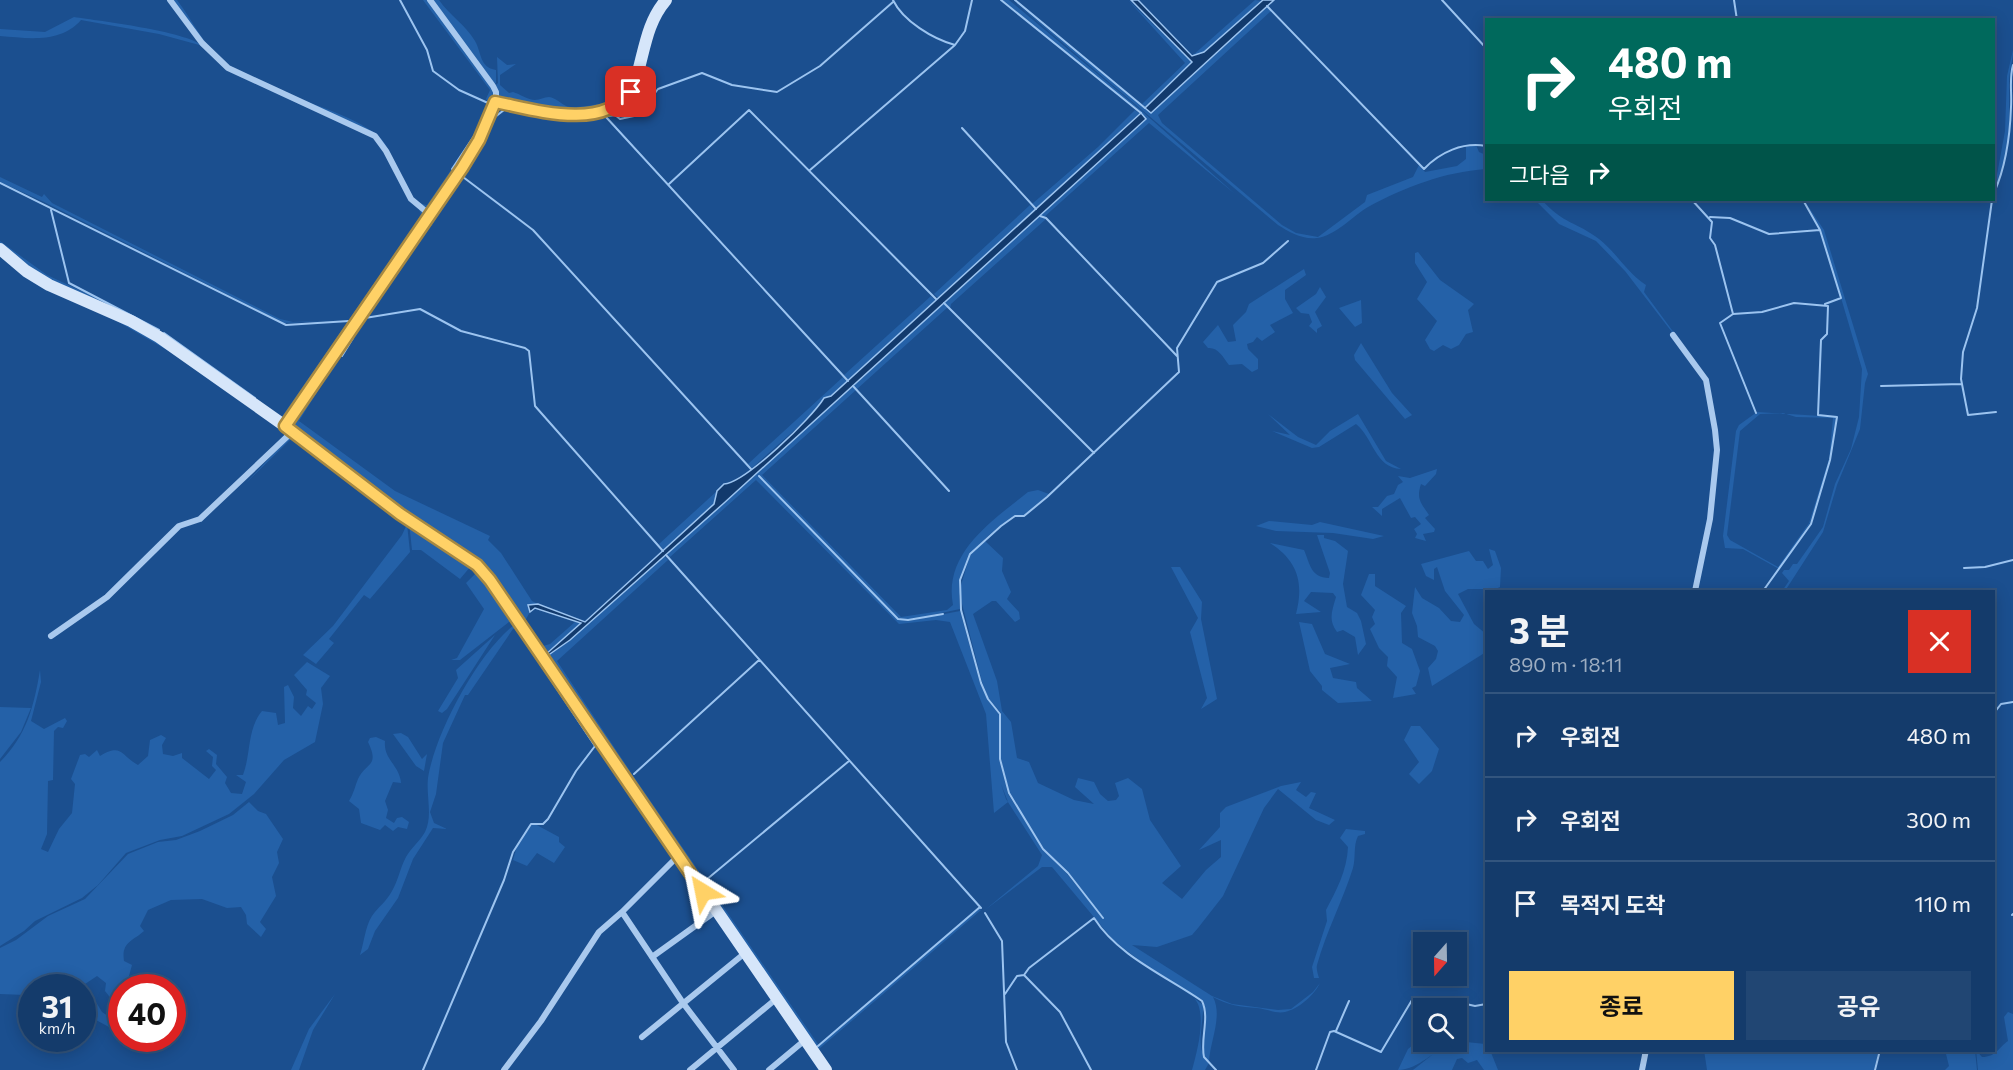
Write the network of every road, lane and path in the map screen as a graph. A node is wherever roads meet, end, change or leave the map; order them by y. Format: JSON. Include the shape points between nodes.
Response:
{"nodes":[{"id":1,"x":170,"y":0,"type":"edge"},
{"id":2,"x":430,"y":0,"type":"edge"},
{"id":3,"x":666,"y":0,"type":"edge"},
{"id":4,"x":495,"y":102,"type":"junction"},
{"id":5,"x":429,"y":213,"type":"junction"},
{"id":6,"x":0,"y":249,"type":"edge"},
{"id":7,"x":1673,"y":335,"type":"dead end"},
{"id":8,"x":289,"y":429,"type":"junction"},
{"id":9,"x":1695,"y":590,"type":"edge"},
{"id":10,"x":51,"y":636,"type":"dead end"},
{"id":11,"x":678,"y":856,"type":"junction"},
{"id":12,"x":716,"y":911,"type":"junction"},
{"id":13,"x":622,"y":912,"type":"junction"},
{"id":14,"x":745,"y":953,"type":"junction"},
{"id":15,"x":652,"y":957,"type":"junction"},
{"id":16,"x":776,"y":999,"type":"junction"},
{"id":17,"x":683,"y":1003,"type":"junction"},
{"id":18,"x":642,"y":1037,"type":"dead end"},
{"id":19,"x":805,"y":1040,"type":"junction"},
{"id":20,"x":716,"y":1048,"type":"junction"},
{"id":21,"x":1646,"y":1052,"type":"edge"},
{"id":22,"x":504,"y":1070,"type":"edge"},
{"id":23,"x":690,"y":1070,"type":"edge"},
{"id":24,"x":734,"y":1070,"type":"edge"},
{"id":25,"x":770,"y":1070,"type":"edge"},
{"id":26,"x":826,"y":1070,"type":"edge"},
{"id":27,"x":1642,"y":1070,"type":"edge"}],
"edges":[{"from":1,"to":5,"type":"street","via":[[202,43],[228,68],[375,136],[411,199]]},
{"from":2,"to":4,"type":"street","via":[[493,86]]},
{"from":3,"to":4,"type":"street","via":[[651,22],[635,84],[620,104],[591,113],[560,114]]},
{"from":4,"to":5,"type":"street","via":[[468,159]]},
{"from":5,"to":8,"type":"street"},
{"from":6,"to":8,"type":"street","via":[[49,285],[159,337]]},
{"from":7,"to":9,"type":"street","via":[[1706,380],[1717,450],[1710,519]]},
{"from":8,"to":10,"type":"street","via":[[200,519],[178,526],[107,597]]},
{"from":8,"to":11,"type":"street","via":[[400,514],[477,565]]},
{"from":11,"to":12,"type":"street"},
{"from":11,"to":13,"type":"street"},
{"from":12,"to":14,"type":"street"},
{"from":12,"to":15,"type":"street"},
{"from":13,"to":15,"type":"street"},
{"from":13,"to":22,"type":"street","via":[[599,932]]},
{"from":14,"to":16,"type":"street"},
{"from":14,"to":17,"type":"street"},
{"from":15,"to":17,"type":"street"},
{"from":16,"to":19,"type":"street"},
{"from":16,"to":20,"type":"street"},
{"from":17,"to":18,"type":"street"},
{"from":17,"to":20,"type":"street"},
{"from":19,"to":25,"type":"street"},
{"from":19,"to":26,"type":"street"},
{"from":20,"to":23,"type":"street"},
{"from":20,"to":24,"type":"street"},
{"from":21,"to":27,"type":"street"}]}
